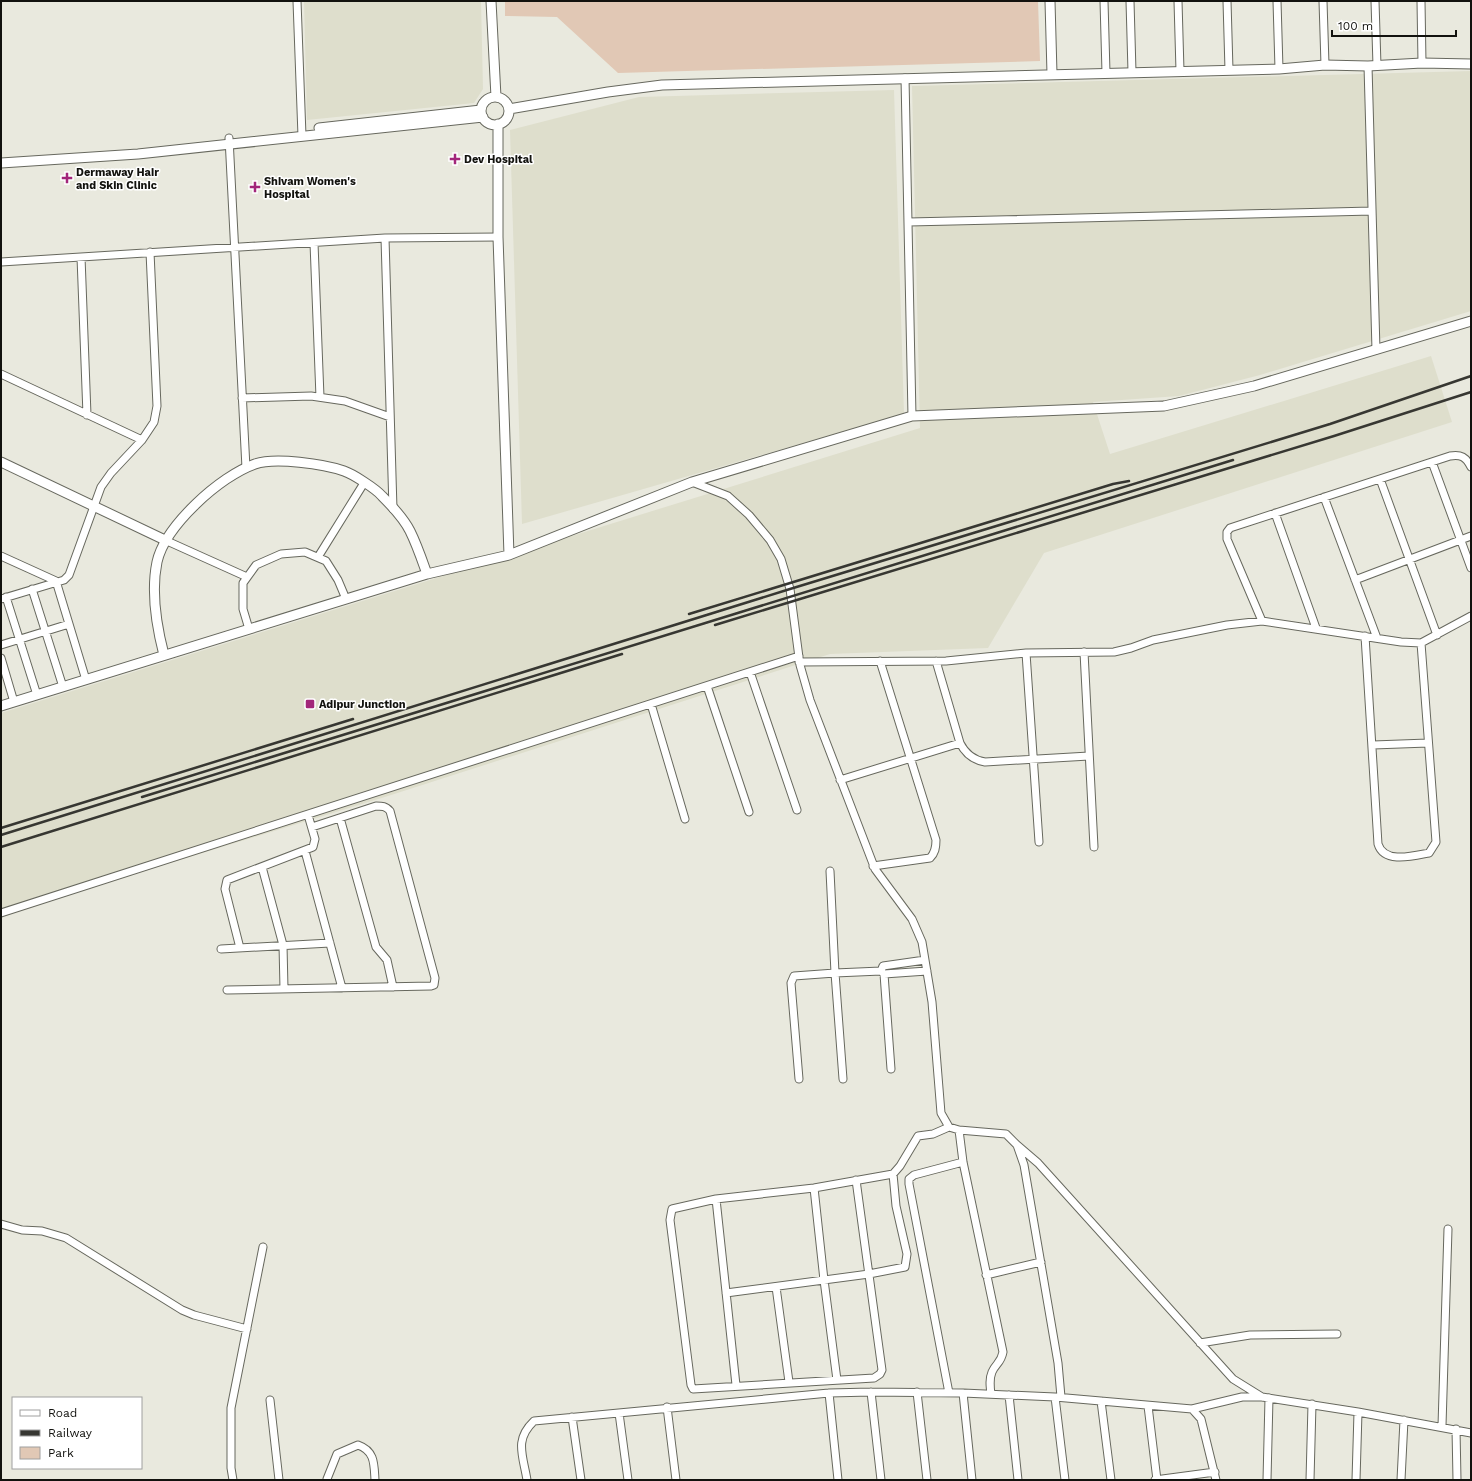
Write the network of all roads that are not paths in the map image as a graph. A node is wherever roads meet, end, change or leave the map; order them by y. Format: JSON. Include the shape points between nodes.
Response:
{"nodes":[{"id":1,"x":297,"y":1,"type":"edge"},
{"id":2,"x":491,"y":1,"type":"edge"},
{"id":3,"x":1050,"y":1,"type":"edge"},
{"id":4,"x":1104,"y":1,"type":"edge"},
{"id":5,"x":1130,"y":1,"type":"edge"},
{"id":6,"x":1178,"y":1,"type":"edge"},
{"id":7,"x":1227,"y":1,"type":"edge"},
{"id":8,"x":1277,"y":1,"type":"edge"},
{"id":9,"x":1323,"y":1,"type":"edge"},
{"id":10,"x":1375,"y":1,"type":"edge"},
{"id":11,"x":1421,"y":1,"type":"edge"},
{"id":12,"x":1422,"y":63,"type":"junction"},
{"id":13,"x":1471,"y":64,"type":"edge"},
{"id":14,"x":1325,"y":65,"type":"junction"},
{"id":15,"x":1373,"y":66,"type":"junction"},
{"id":16,"x":1279,"y":69,"type":"junction"},
{"id":17,"x":1229,"y":70,"type":"junction"},
{"id":18,"x":1180,"y":71,"type":"junction"},
{"id":19,"x":1132,"y":72,"type":"junction"},
{"id":20,"x":1106,"y":73,"type":"junction"},
{"id":21,"x":1052,"y":74,"type":"junction"},
{"id":22,"x":905,"y":78,"type":"junction"},
{"id":23,"x":496,"y":97,"type":"junction"},
{"id":24,"x":509,"y":109,"type":"junction"},
{"id":25,"x":482,"y":114,"type":"junction"},
{"id":26,"x":498,"y":124,"type":"junction"},
{"id":27,"x":302,"y":133,"type":"junction"},
{"id":28,"x":229,"y":141,"type":"junction"},
{"id":29,"x":1,"y":157,"type":"edge"},
{"id":30,"x":1,"y":163,"type":"edge"},
{"id":31,"x":1372,"y":211,"type":"junction"},
{"id":32,"x":909,"y":222,"type":"junction"},
{"id":33,"x":498,"y":237,"type":"junction"},
{"id":34,"x":385,"y":238,"type":"junction"},
{"id":35,"x":314,"y":243,"type":"junction"},
{"id":36,"x":235,"y":247,"type":"junction"},
{"id":37,"x":150,"y":252,"type":"junction"},
{"id":38,"x":81,"y":257,"type":"junction"},
{"id":39,"x":1,"y":262,"type":"edge"},
{"id":40,"x":1471,"y":322,"type":"edge"},
{"id":41,"x":1376,"y":350,"type":"junction"},
{"id":42,"x":1,"y":374,"type":"edge"},
{"id":43,"x":320,"y":397,"type":"junction"},
{"id":44,"x":242,"y":398,"type":"junction"},
{"id":45,"x":87,"y":415,"type":"junction"},
{"id":46,"x":912,"y":416,"type":"junction"},
{"id":47,"x":390,"y":417,"type":"junction"},
{"id":48,"x":142,"y":440,"type":"junction"},
{"id":49,"x":1,"y":462,"type":"edge"},
{"id":50,"x":1432,"y":462,"type":"junction"},
{"id":51,"x":1471,"y":467,"type":"edge"},
{"id":52,"x":246,"y":468,"type":"junction"},
{"id":53,"x":1380,"y":479,"type":"junction"},
{"id":54,"x":692,"y":482,"type":"junction"},
{"id":55,"x":364,"y":483,"type":"junction"},
{"id":56,"x":1324,"y":497,"type":"junction"},
{"id":57,"x":93,"y":506,"type":"junction"},
{"id":58,"x":393,"y":509,"type":"junction"},
{"id":59,"x":1275,"y":513,"type":"junction"},
{"id":60,"x":1471,"y":536,"type":"edge"},
{"id":61,"x":1460,"y":540,"type":"junction"},
{"id":62,"x":167,"y":541,"type":"junction"},
{"id":63,"x":509,"y":555,"type":"junction"},
{"id":64,"x":1,"y":556,"type":"edge"},
{"id":65,"x":318,"y":557,"type":"junction"},
{"id":66,"x":1409,"y":559,"type":"junction"},
{"id":67,"x":1471,"y":568,"type":"edge"},
{"id":68,"x":428,"y":574,"type":"junction"},
{"id":69,"x":247,"y":577,"type":"junction"},
{"id":70,"x":1355,"y":580,"type":"junction"},
{"id":71,"x":56,"y":581,"type":"junction"},
{"id":72,"x":32,"y":589,"type":"junction"},
{"id":73,"x":4,"y":598,"type":"edge"},
{"id":74,"x":346,"y":599,"type":"junction"},
{"id":75,"x":1471,"y":616,"type":"edge"},
{"id":76,"x":1262,"y":621,"type":"junction"},
{"id":77,"x":69,"y":624,"type":"junction"},
{"id":78,"x":1316,"y":628,"type":"junction"},
{"id":79,"x":249,"y":629,"type":"junction"},
{"id":80,"x":46,"y":632,"type":"junction"},
{"id":81,"x":1437,"y":635,"type":"junction"},
{"id":82,"x":1365,"y":636,"type":"junction"},
{"id":83,"x":1377,"y":638,"type":"junction"},
{"id":84,"x":20,"y":640,"type":"junction"},
{"id":85,"x":1421,"y":643,"type":"junction"},
{"id":86,"x":1,"y":645,"type":"edge"},
{"id":87,"x":1084,"y":652,"type":"junction"},
{"id":88,"x":1026,"y":653,"type":"junction"},
{"id":89,"x":164,"y":656,"type":"junction"},
{"id":90,"x":1,"y":658,"type":"edge"},
{"id":91,"x":799,"y":659,"type":"junction"},
{"id":92,"x":880,"y":661,"type":"junction"},
{"id":93,"x":936,"y":661,"type":"junction"},
{"id":94,"x":750,"y":672,"type":"junction"},
{"id":95,"x":86,"y":680,"type":"junction"},
{"id":96,"x":707,"y":686,"type":"junction"},
{"id":97,"x":63,"y":687,"type":"junction"},
{"id":98,"x":37,"y":695,"type":"junction"},
{"id":99,"x":14,"y":702,"type":"junction"},
{"id":100,"x":651,"y":704,"type":"junction"},
{"id":101,"x":1,"y":706,"type":"edge"},
{"id":102,"x":960,"y":743,"type":"junction"},
{"id":103,"x":1428,"y":743,"type":"junction"},
{"id":104,"x":1373,"y":745,"type":"junction"},
{"id":105,"x":1089,"y":756,"type":"junction"},
{"id":106,"x":910,"y":758,"type":"junction"},
{"id":107,"x":1033,"y":759,"type":"junction"},
{"id":108,"x":840,"y":780,"type":"junction"},
{"id":109,"x":797,"y":810,"type":"dead end"},
{"id":110,"x":749,"y":812,"type":"dead end"},
{"id":111,"x":308,"y":815,"type":"junction"},
{"id":112,"x":340,"y":818,"type":"junction"},
{"id":113,"x":685,"y":819,"type":"dead end"},
{"id":114,"x":312,"y":827,"type":"junction"},
{"id":115,"x":1039,"y":842,"type":"dead end"},
{"id":116,"x":1094,"y":847,"type":"dead end"},
{"id":117,"x":305,"y":851,"type":"junction"},
{"id":118,"x":262,"y":866,"type":"junction"},
{"id":119,"x":873,"y":866,"type":"junction"},
{"id":120,"x":830,"y":871,"type":"dead end"},
{"id":121,"x":1,"y":913,"type":"edge"},
{"id":122,"x":330,"y":943,"type":"junction"},
{"id":123,"x":283,"y":946,"type":"junction"},
{"id":124,"x":240,"y":948,"type":"junction"},
{"id":125,"x":221,"y":949,"type":"dead end"},
{"id":126,"x":925,"y":960,"type":"junction"},
{"id":127,"x":927,"y":971,"type":"junction"},
{"id":128,"x":835,"y":973,"type":"junction"},
{"id":129,"x":882,"y":973,"type":"junction"},
{"id":130,"x":393,"y":987,"type":"junction"},
{"id":131,"x":342,"y":988,"type":"junction"},
{"id":132,"x":284,"y":989,"type":"junction"},
{"id":133,"x":227,"y":990,"type":"dead end"},
{"id":134,"x":891,"y":1069,"type":"dead end"},
{"id":135,"x":799,"y":1079,"type":"dead end"},
{"id":136,"x":843,"y":1079,"type":"dead end"},
{"id":137,"x":949,"y":1127,"type":"junction"},
{"id":138,"x":959,"y":1130,"type":"junction"},
{"id":139,"x":1017,"y":1145,"type":"junction"},
{"id":140,"x":963,"y":1162,"type":"junction"},
{"id":141,"x":893,"y":1174,"type":"junction"},
{"id":142,"x":856,"y":1180,"type":"junction"},
{"id":143,"x":814,"y":1188,"type":"junction"},
{"id":144,"x":716,"y":1199,"type":"junction"},
{"id":145,"x":1,"y":1224,"type":"edge"},
{"id":146,"x":1448,"y":1229,"type":"dead end"},
{"id":147,"x":263,"y":1247,"type":"dead end"},
{"id":148,"x":1041,"y":1262,"type":"junction"},
{"id":149,"x":869,"y":1274,"type":"junction"},
{"id":150,"x":986,"y":1275,"type":"junction"},
{"id":151,"x":824,"y":1280,"type":"junction"},
{"id":152,"x":776,"y":1287,"type":"junction"},
{"id":153,"x":726,"y":1293,"type":"junction"},
{"id":154,"x":247,"y":1329,"type":"junction"},
{"id":155,"x":1337,"y":1334,"type":"dead end"},
{"id":156,"x":1200,"y":1342,"type":"junction"},
{"id":157,"x":837,"y":1380,"type":"junction"},
{"id":158,"x":789,"y":1382,"type":"junction"},
{"id":159,"x":736,"y":1385,"type":"junction"},
{"id":160,"x":871,"y":1392,"type":"junction"},
{"id":161,"x":917,"y":1392,"type":"junction"},
{"id":162,"x":949,"y":1392,"type":"junction"},
{"id":163,"x":963,"y":1392,"type":"junction"},
{"id":164,"x":829,"y":1393,"type":"junction"},
{"id":165,"x":991,"y":1394,"type":"junction"},
{"id":166,"x":1009,"y":1395,"type":"junction"},
{"id":167,"x":1058,"y":1397,"type":"junction"},
{"id":168,"x":1266,"y":1398,"type":"junction"},
{"id":169,"x":270,"y":1400,"type":"dead end"},
{"id":170,"x":1101,"y":1401,"type":"junction"},
{"id":171,"x":1312,"y":1404,"type":"junction"},
{"id":172,"x":1148,"y":1406,"type":"junction"},
{"id":173,"x":667,"y":1407,"type":"junction"},
{"id":174,"x":1192,"y":1409,"type":"junction"},
{"id":175,"x":1358,"y":1412,"type":"junction"},
{"id":176,"x":619,"y":1413,"type":"junction"},
{"id":177,"x":572,"y":1417,"type":"junction"},
{"id":178,"x":1404,"y":1420,"type":"junction"},
{"id":179,"x":1442,"y":1426,"type":"junction"},
{"id":180,"x":1456,"y":1429,"type":"junction"},
{"id":181,"x":1471,"y":1433,"type":"edge"},
{"id":182,"x":1215,"y":1476,"type":"edge"},
{"id":183,"x":1455,"y":1479,"type":"edge"},
{"id":184,"x":233,"y":1480,"type":"edge"},
{"id":185,"x":279,"y":1480,"type":"edge"},
{"id":186,"x":319,"y":1480,"type":"edge"},
{"id":187,"x":327,"y":1480,"type":"edge"},
{"id":188,"x":375,"y":1480,"type":"edge"},
{"id":189,"x":527,"y":1480,"type":"edge"},
{"id":190,"x":581,"y":1480,"type":"edge"},
{"id":191,"x":628,"y":1480,"type":"edge"},
{"id":192,"x":676,"y":1480,"type":"edge"},
{"id":193,"x":838,"y":1480,"type":"edge"},
{"id":194,"x":881,"y":1480,"type":"edge"},
{"id":195,"x":927,"y":1480,"type":"edge"},
{"id":196,"x":972,"y":1480,"type":"edge"},
{"id":197,"x":1018,"y":1480,"type":"edge"},
{"id":198,"x":1065,"y":1480,"type":"edge"},
{"id":199,"x":1111,"y":1480,"type":"edge"},
{"id":200,"x":1156,"y":1480,"type":"edge"},
{"id":201,"x":1267,"y":1480,"type":"edge"},
{"id":202,"x":1310,"y":1480,"type":"edge"},
{"id":203,"x":1356,"y":1480,"type":"edge"},
{"id":204,"x":1401,"y":1480,"type":"edge"}],
"edges":[{"from":1,"to":27,"type":"street"},
{"from":2,"to":23,"type":"main road"},
{"from":3,"to":21,"type":"main road"},
{"from":4,"to":20,"type":"street"},
{"from":5,"to":19,"type":"street"},
{"from":6,"to":18,"type":"street"},
{"from":7,"to":17,"type":"street"},
{"from":8,"to":16,"type":"street"},
{"from":9,"to":14,"type":"street"},
{"from":10,"to":15,"type":"street"},
{"from":11,"to":12,"type":"street"},
{"from":12,"to":13,"type":"main road"},
{"from":12,"to":15,"type":"main road"},
{"from":14,"to":15,"type":"main road"},
{"from":14,"to":16,"type":"main road"},
{"from":15,"to":31,"type":"street"},
{"from":16,"to":17,"type":"main road"},
{"from":17,"to":18,"type":"main road"},
{"from":18,"to":19,"type":"main road"},
{"from":19,"to":20,"type":"main road"},
{"from":20,"to":21,"type":"main road"},
{"from":21,"to":22,"type":"main road"},
{"from":22,"to":24,"type":"main road","via":[[662,85]]},
{"from":22,"to":32,"type":"street"},
{"from":23,"to":24,"type":"main road","via":[[504,101]]},
{"from":23,"to":25,"type":"main road","via":[[487,100]]},
{"from":24,"to":26,"type":"main road","via":[[507,118]]},
{"from":25,"to":26,"type":"main road","via":[[490,124]]},
{"from":25,"to":27,"type":"main road"},
{"from":26,"to":33,"type":"main road"},
{"from":27,"to":28,"type":"main road"},
{"from":28,"to":29,"type":"main road"},
{"from":28,"to":30,"type":"main road","via":[[138,154]]},
{"from":28,"to":36,"type":"street"},
{"from":31,"to":32,"type":"street"},
{"from":31,"to":41,"type":"street"},
{"from":32,"to":46,"type":"street"},
{"from":33,"to":34,"type":"street"},
{"from":33,"to":63,"type":"main road"},
{"from":34,"to":35,"type":"street"},
{"from":34,"to":47,"type":"street"},
{"from":35,"to":36,"type":"street"},
{"from":35,"to":43,"type":"street"},
{"from":36,"to":37,"type":"street"},
{"from":36,"to":44,"type":"street"},
{"from":37,"to":38,"type":"street"},
{"from":37,"to":48,"type":"street","via":[[157,406],[154,422]]},
{"from":38,"to":39,"type":"street"},
{"from":38,"to":45,"type":"street"},
{"from":40,"to":41,"type":"main road"},
{"from":41,"to":46,"type":"main road","via":[[1254,386],[1164,406]]},
{"from":42,"to":45,"type":"street"},
{"from":43,"to":44,"type":"street"},
{"from":43,"to":47,"type":"street","via":[[344,401]]},
{"from":44,"to":52,"type":"street"},
{"from":45,"to":48,"type":"street"},
{"from":46,"to":54,"type":"main road"},
{"from":47,"to":58,"type":"street"},
{"from":48,"to":57,"type":"street","via":[[110,473],[100,487]]},
{"from":49,"to":57,"type":"main road"},
{"from":50,"to":51,"type":"street","via":[[1457,455],[1467,459]]},
{"from":50,"to":53,"type":"street"},
{"from":50,"to":61,"type":"street"},
{"from":52,"to":55,"type":"main road","via":[[255,463],[296,461],[346,471]]},
{"from":52,"to":62,"type":"main road","via":[[197,502]]},
{"from":53,"to":56,"type":"street"},
{"from":53,"to":66,"type":"street"},
{"from":54,"to":63,"type":"main road"},
{"from":54,"to":91,"type":"street","via":[[728,496],[749,515],[770,540],[781,559],[790,589]]},
{"from":55,"to":58,"type":"main road","via":[[381,495]]},
{"from":55,"to":65,"type":"street"},
{"from":56,"to":59,"type":"street"},
{"from":56,"to":70,"type":"street"},
{"from":57,"to":62,"type":"main road"},
{"from":57,"to":71,"type":"street","via":[[69,575],[64,580]]},
{"from":58,"to":68,"type":"main road","via":[[410,530]]},
{"from":59,"to":76,"type":"street","via":[[1236,526],[1227,532],[1227,539]]},
{"from":59,"to":78,"type":"street"},
{"from":60,"to":61,"type":"street"},
{"from":61,"to":66,"type":"street"},
{"from":61,"to":67,"type":"street"},
{"from":62,"to":69,"type":"street"},
{"from":62,"to":89,"type":"main road","via":[[157,562],[155,600],[158,632]]},
{"from":63,"to":68,"type":"main road"},
{"from":64,"to":71,"type":"street"},
{"from":65,"to":69,"type":"street","via":[[305,552],[281,554],[256,565]]},
{"from":65,"to":74,"type":"street","via":[[326,561]]},
{"from":66,"to":70,"type":"street"},
{"from":66,"to":81,"type":"street"},
{"from":68,"to":74,"type":"main road"},
{"from":69,"to":79,"type":"street","via":[[243,583],[242,596]]},
{"from":70,"to":83,"type":"street"},
{"from":71,"to":72,"type":"street"},
{"from":71,"to":77,"type":"street"},
{"from":72,"to":73,"type":"street"},
{"from":72,"to":80,"type":"street"},
{"from":73,"to":84,"type":"street"},
{"from":74,"to":79,"type":"main road"},
{"from":75,"to":81,"type":"street"},
{"from":76,"to":78,"type":"street"},
{"from":76,"to":87,"type":"street","via":[[1227,625],[1153,640],[1122,651]]},
{"from":77,"to":80,"type":"street"},
{"from":77,"to":95,"type":"street"},
{"from":78,"to":82,"type":"street"},
{"from":79,"to":89,"type":"main road"},
{"from":80,"to":84,"type":"street"},
{"from":80,"to":97,"type":"street"},
{"from":81,"to":85,"type":"street"},
{"from":82,"to":83,"type":"street"},
{"from":82,"to":104,"type":"street"},
{"from":83,"to":85,"type":"street"},
{"from":84,"to":86,"type":"street"},
{"from":84,"to":98,"type":"street"},
{"from":85,"to":103,"type":"street"},
{"from":87,"to":88,"type":"street"},
{"from":87,"to":105,"type":"street"},
{"from":88,"to":93,"type":"street"},
{"from":88,"to":107,"type":"street"},
{"from":89,"to":95,"type":"main road"},
{"from":90,"to":99,"type":"street"},
{"from":91,"to":92,"type":"street"},
{"from":91,"to":94,"type":"street"},
{"from":91,"to":108,"type":"street","via":[[810,700]]},
{"from":92,"to":93,"type":"street"},
{"from":92,"to":106,"type":"street"},
{"from":93,"to":102,"type":"street"},
{"from":94,"to":96,"type":"street"},
{"from":94,"to":109,"type":"street"},
{"from":95,"to":97,"type":"main road"},
{"from":96,"to":100,"type":"street"},
{"from":96,"to":110,"type":"street"},
{"from":97,"to":98,"type":"main road"},
{"from":98,"to":99,"type":"main road"},
{"from":99,"to":101,"type":"main road"},
{"from":100,"to":111,"type":"street"},
{"from":100,"to":113,"type":"street"},
{"from":102,"to":106,"type":"street"},
{"from":102,"to":107,"type":"street","via":[[969,755],[980,761]]},
{"from":103,"to":104,"type":"street"},
{"from":103,"to":104,"type":"street","via":[[1436,842],[1429,853],[1393,857],[1380,851],[1378,844]]},
{"from":105,"to":107,"type":"street"},
{"from":105,"to":116,"type":"street"},
{"from":106,"to":108,"type":"street"},
{"from":106,"to":119,"type":"street","via":[[936,840],[934,854],[930,858]]},
{"from":107,"to":115,"type":"street"},
{"from":108,"to":119,"type":"street"},
{"from":111,"to":114,"type":"street"},
{"from":111,"to":121,"type":"street"},
{"from":112,"to":114,"type":"street"},
{"from":112,"to":130,"type":"street","via":[[376,947],[387,960]]},
{"from":112,"to":130,"type":"street","via":[[376,806],[383,806],[390,811],[435,978],[434,985],[431,986]]},
{"from":114,"to":117,"type":"street","via":[[315,843]]},
{"from":117,"to":118,"type":"street"},
{"from":117,"to":122,"type":"street"},
{"from":118,"to":123,"type":"street"},
{"from":118,"to":124,"type":"street","via":[[231,878],[225,885]]},
{"from":119,"to":126,"type":"street","via":[[912,919],[922,942]]},
{"from":120,"to":128,"type":"street"},
{"from":122,"to":123,"type":"street"},
{"from":122,"to":131,"type":"street"},
{"from":123,"to":124,"type":"street"},
{"from":123,"to":132,"type":"street"},
{"from":124,"to":125,"type":"street"},
{"from":126,"to":127,"type":"street"},
{"from":126,"to":129,"type":"street","via":[[884,966]]},
{"from":127,"to":129,"type":"street"},
{"from":127,"to":137,"type":"street","via":[[941,1113]]},
{"from":128,"to":129,"type":"street"},
{"from":128,"to":135,"type":"street","via":[[792,978]]},
{"from":128,"to":136,"type":"street"},
{"from":129,"to":134,"type":"street"},
{"from":130,"to":131,"type":"street"},
{"from":131,"to":132,"type":"street"},
{"from":132,"to":133,"type":"street"},
{"from":137,"to":138,"type":"street"},
{"from":137,"to":141,"type":"street","via":[[933,1134],[918,1136]]},
{"from":138,"to":139,"type":"street","via":[[1006,1134]]},
{"from":138,"to":140,"type":"street"},
{"from":139,"to":148,"type":"street","via":[[1024,1165]]},
{"from":139,"to":156,"type":"street","via":[[1038,1163]]},
{"from":140,"to":150,"type":"street"},
{"from":140,"to":162,"type":"street","via":[[914,1175],[908,1184]]},
{"from":141,"to":142,"type":"street"},
{"from":141,"to":149,"type":"street","via":[[896,1206],[907,1261],[905,1267],[900,1269]]},
{"from":142,"to":143,"type":"street"},
{"from":142,"to":149,"type":"street"},
{"from":143,"to":144,"type":"street"},
{"from":143,"to":151,"type":"street"},
{"from":144,"to":153,"type":"street"},
{"from":144,"to":159,"type":"street","via":[[675,1207],[670,1220],[691,1385],[697,1390]]},
{"from":145,"to":154,"type":"street","via":[[66,1238],[182,1310]]},
{"from":146,"to":179,"type":"street"},
{"from":147,"to":154,"type":"street"},
{"from":148,"to":150,"type":"street"},
{"from":148,"to":167,"type":"street","via":[[1058,1363]]},
{"from":149,"to":151,"type":"street"},
{"from":149,"to":157,"type":"street","via":[[882,1370],[874,1378]]},
{"from":150,"to":165,"type":"street","via":[[1003,1352],[1002,1361],[992,1370]]},
{"from":151,"to":152,"type":"street"},
{"from":151,"to":157,"type":"street"},
{"from":152,"to":153,"type":"street"},
{"from":152,"to":158,"type":"street"},
{"from":153,"to":159,"type":"street"},
{"from":154,"to":184,"type":"street","via":[[231,1408]]},
{"from":155,"to":156,"type":"street","via":[[1250,1335]]},
{"from":156,"to":168,"type":"street","via":[[1233,1379]]},
{"from":157,"to":158,"type":"street"},
{"from":158,"to":159,"type":"street"},
{"from":160,"to":161,"type":"street"},
{"from":160,"to":164,"type":"street"},
{"from":160,"to":194,"type":"street"},
{"from":161,"to":162,"type":"street"},
{"from":161,"to":195,"type":"street"},
{"from":162,"to":163,"type":"street"},
{"from":163,"to":165,"type":"street"},
{"from":163,"to":196,"type":"street"},
{"from":164,"to":173,"type":"street"},
{"from":164,"to":193,"type":"street"},
{"from":165,"to":166,"type":"street"},
{"from":166,"to":167,"type":"street"},
{"from":166,"to":197,"type":"street"},
{"from":167,"to":170,"type":"street"},
{"from":167,"to":198,"type":"street"},
{"from":168,"to":171,"type":"street"},
{"from":168,"to":174,"type":"street","via":[[1242,1397]]},
{"from":168,"to":201,"type":"street"},
{"from":169,"to":185,"type":"street"},
{"from":170,"to":172,"type":"street"},
{"from":170,"to":199,"type":"street"},
{"from":171,"to":175,"type":"street"},
{"from":171,"to":202,"type":"street"},
{"from":172,"to":174,"type":"street"},
{"from":172,"to":200,"type":"street"},
{"from":173,"to":176,"type":"street"},
{"from":173,"to":192,"type":"street"},
{"from":174,"to":182,"type":"street","via":[[1201,1419]]},
{"from":175,"to":178,"type":"street"},
{"from":175,"to":203,"type":"street"},
{"from":176,"to":177,"type":"street"},
{"from":176,"to":191,"type":"street"},
{"from":177,"to":189,"type":"street","via":[[534,1421],[526,1429],[520,1441]]},
{"from":177,"to":190,"type":"street"},
{"from":178,"to":179,"type":"street"},
{"from":178,"to":204,"type":"street"},
{"from":179,"to":180,"type":"street"},
{"from":180,"to":181,"type":"street"},
{"from":180,"to":183,"type":"street"},
{"from":182,"to":200,"type":"street"},
{"from":186,"to":187,"type":"street"},
{"from":187,"to":188,"type":"street","via":[[337,1454],[358,1445],[371,1452]]}]}
